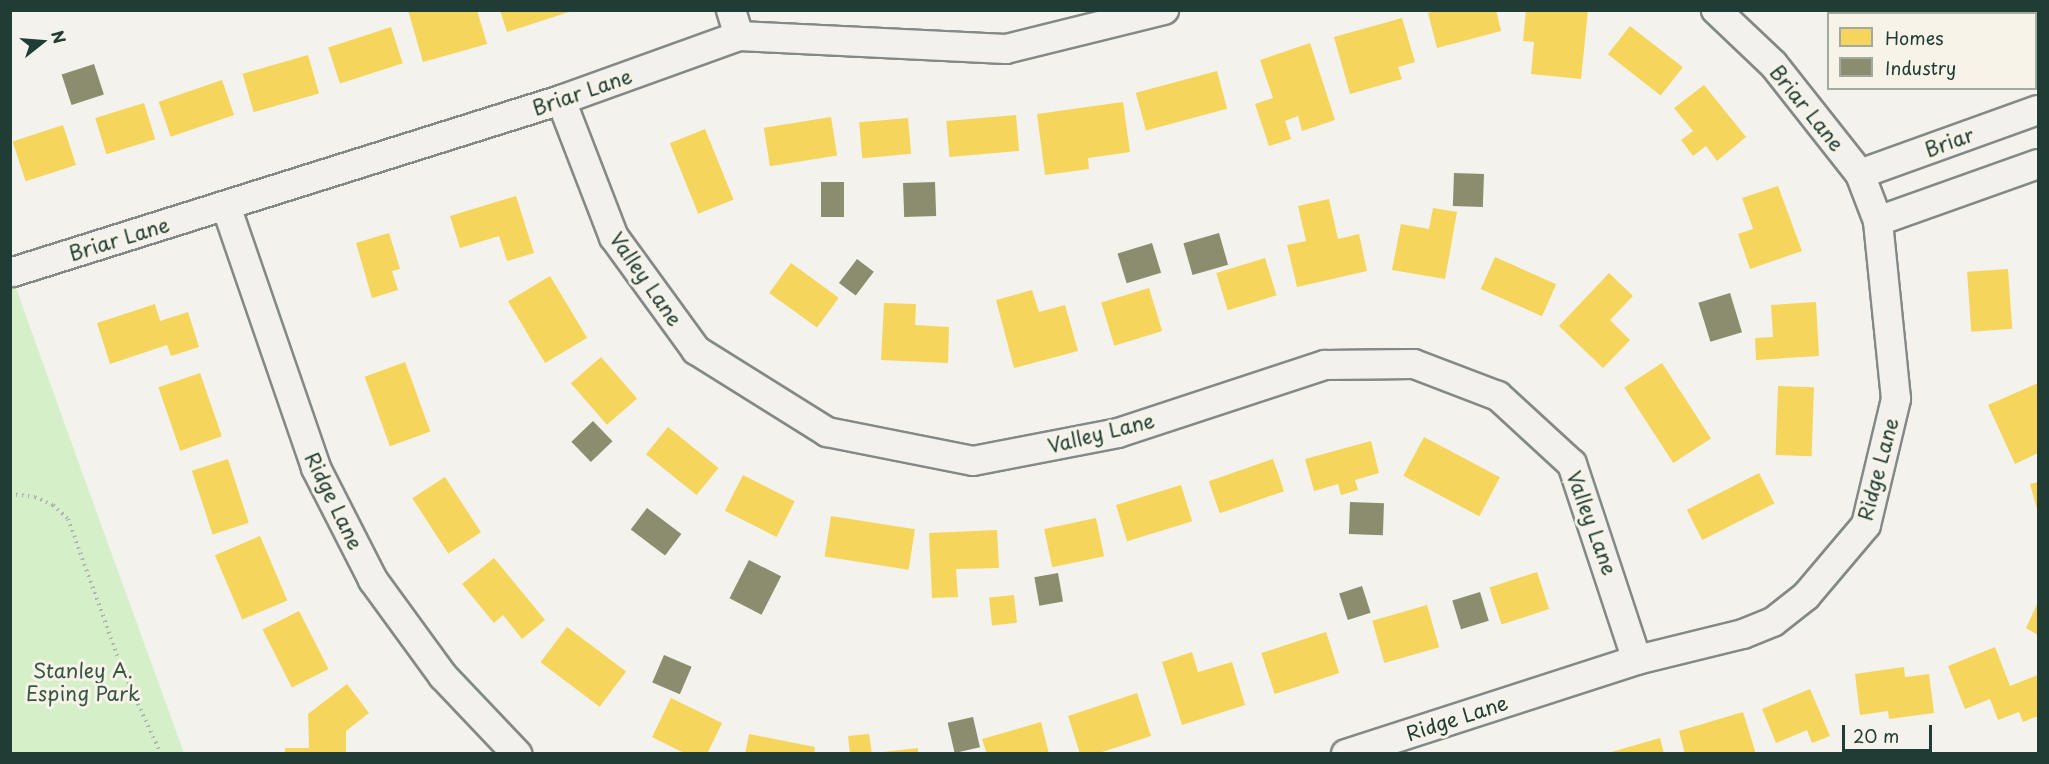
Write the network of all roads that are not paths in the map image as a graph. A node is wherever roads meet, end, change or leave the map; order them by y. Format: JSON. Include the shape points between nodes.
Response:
{"nodes":[{"id":1,"x":1164,"y":10,"type":"edge"},
{"id":2,"x":1716,"y":10,"type":"edge"},
{"id":3,"x":735,"y":23,"type":"edge"},
{"id":4,"x":561,"y":100,"type":"junction"},
{"id":5,"x":2038,"y":110,"type":"edge"},
{"id":6,"x":2038,"y":164,"type":"edge"},
{"id":7,"x":1860,"y":174,"type":"junction"},
{"id":8,"x":226,"y":206,"type":"junction"},
{"id":9,"x":1878,"y":221,"type":"junction"},
{"id":10,"x":13,"y":272,"type":"dead end"},
{"id":11,"x":1637,"y":660,"type":"junction"},
{"id":12,"x":517,"y":753,"type":"edge"},
{"id":13,"x":1346,"y":753,"type":"edge"}],
"edges":[{"from":1,"to":3,"type":"street","name":"Briar Lane","via":[[1006,49]]},
{"from":2,"to":7,"type":"street","name":"Briar Lane","via":[[1773,64]]},
{"from":3,"to":4,"type":"street","name":"Briar Lane"},
{"from":4,"to":8,"type":"street","name":"Briar Lane"},
{"from":4,"to":11,"type":"street","name":"Valley Lane","via":[[614,237],[696,350],[827,432],[973,461],[1118,433],[1325,364],[1414,364],[1498,396],[1572,464]]},
{"from":5,"to":7,"type":"street","name":"Briar"},
{"from":6,"to":9,"type":"street"},
{"from":7,"to":9,"type":"street","name":"Briar Lane"},
{"from":8,"to":10,"type":"street","name":"Briar Lane"},
{"from":8,"to":12,"type":"street","name":"Ridge Lane","via":[[315,468],[373,580],[443,676]]},
{"from":9,"to":11,"type":"street","name":"Ridge Lane","via":[[1896,399],[1866,525],[1806,596],[1773,622],[1743,634]]},
{"from":11,"to":13,"type":"street","name":"Ridge Lane"}]}
